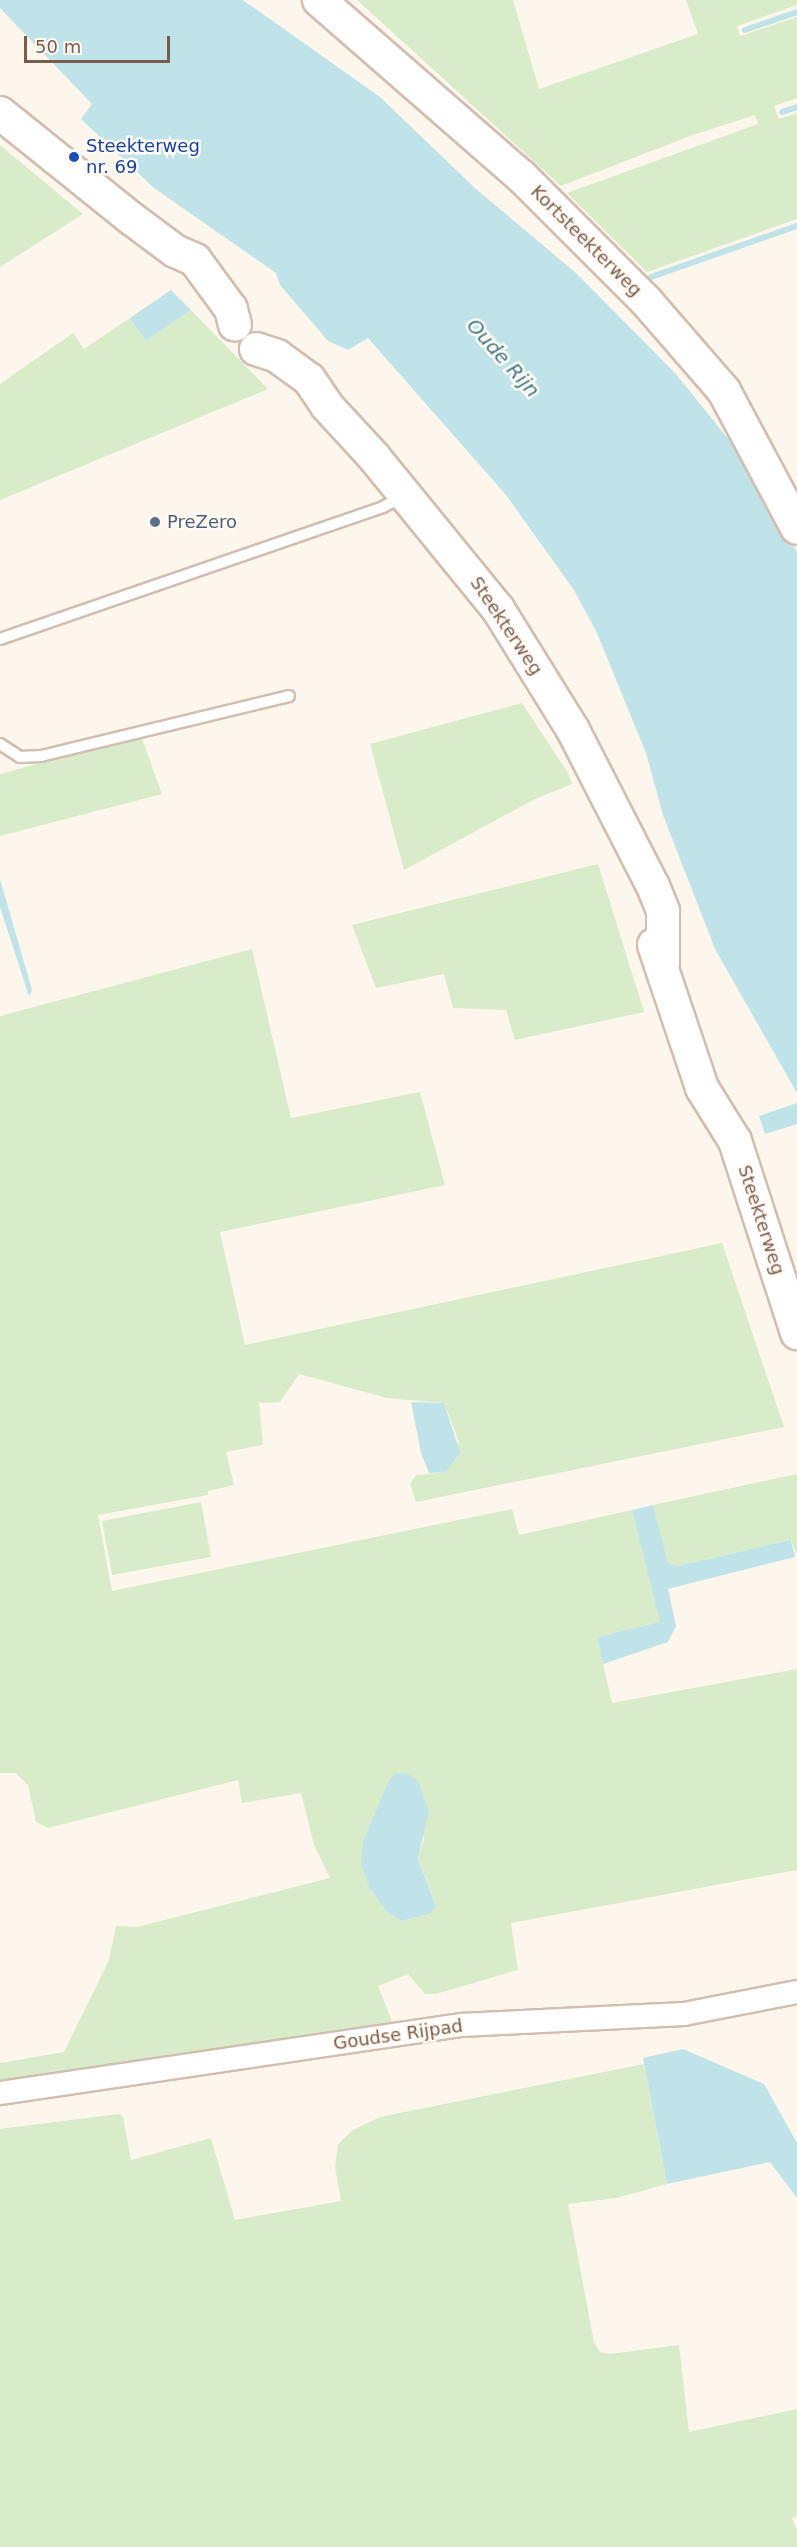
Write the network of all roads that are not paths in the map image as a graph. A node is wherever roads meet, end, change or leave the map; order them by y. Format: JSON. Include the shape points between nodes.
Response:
{"nodes":[{"id":1,"x":319,"y":0,"type":"edge"},
{"id":2,"x":0,"y":113,"type":"edge"},
{"id":3,"x":405,"y":495,"type":"junction"},
{"id":4,"x":797,"y":528,"type":"edge"},
{"id":5,"x":0,"y":639,"type":"edge"},
{"id":6,"x":289,"y":696,"type":"dead end"},
{"id":7,"x":0,"y":744,"type":"edge"},
{"id":8,"x":797,"y":1333,"type":"edge"},
{"id":9,"x":797,"y":1992,"type":"edge"},
{"id":10,"x":0,"y":2093,"type":"edge"}],
"edges":[{"from":1,"to":4,"type":"main road","name":"Kortsteekterweg","via":[[521,176],[647,302],[724,391]]},
{"from":2,"to":3,"type":"main road","name":"Steekterweg","via":[[175,250],[204,299],[256,349],[277,356],[309,378],[327,406]]},
{"from":3,"to":5,"type":"lane","via":[[383,507]]},
{"from":3,"to":8,"type":"main road","name":"Steekterweg","via":[[498,609],[573,730],[646,874],[643,890],[647,925],[687,1034],[724,1089],[735,1119],[735,1141]]},
{"from":6,"to":7,"type":"lane","via":[[41,756],[20,757]]},
{"from":9,"to":10,"type":"street","name":"Goudse Rijpad","via":[[684,2014],[461,2025]]}]}
